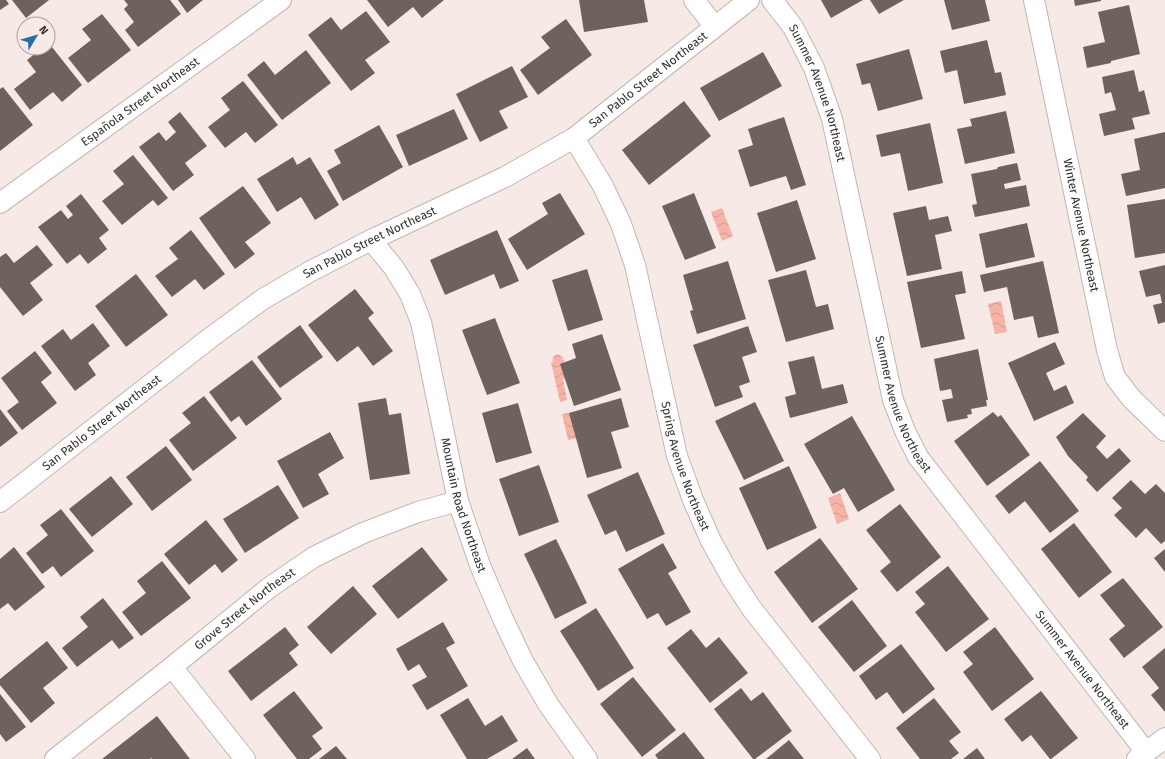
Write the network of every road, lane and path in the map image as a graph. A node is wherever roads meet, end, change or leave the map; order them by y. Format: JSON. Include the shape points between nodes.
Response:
{"nodes":[{"id":1,"x":281,"y":0,"type":"edge"},
{"id":2,"x":694,"y":0,"type":"edge"},
{"id":3,"x":749,"y":0,"type":"edge"},
{"id":4,"x":772,"y":0,"type":"edge"},
{"id":5,"x":1034,"y":0,"type":"edge"},
{"id":6,"x":715,"y":27,"type":"junction"},
{"id":7,"x":574,"y":138,"type":"junction"},
{"id":8,"x":0,"y":203,"type":"edge"},
{"id":9,"x":371,"y":240,"type":"junction"},
{"id":10,"x":1165,"y":431,"type":"edge"},
{"id":11,"x":458,"y":501,"type":"junction"},
{"id":12,"x":0,"y":502,"type":"edge"},
{"id":13,"x":172,"y":667,"type":"junction"},
{"id":14,"x":1165,"y":738,"type":"edge"},
{"id":15,"x":1142,"y":756,"type":"edge"},
{"id":16,"x":55,"y":759,"type":"edge"},
{"id":17,"x":245,"y":759,"type":"edge"},
{"id":18,"x":587,"y":759,"type":"edge"},
{"id":19,"x":870,"y":759,"type":"edge"}],
"edges":[{"from":1,"to":8,"type":"street","name":"Española Street Northeast"},
{"from":2,"to":6,"type":"street"},
{"from":3,"to":6,"type":"street","name":"San Pablo Street Northeast"},
{"from":4,"to":15,"type":"street","name":"Summer Avenue Northeast","via":[[794,27],[814,68],[832,120],[893,400],[905,431],[918,457]]},
{"from":5,"to":10,"type":"street","name":"Winter Avenue Northeast","via":[[1107,350],[1115,377],[1131,398]]},
{"from":6,"to":7,"type":"street","name":"San Pablo Street Northeast"},
{"from":7,"to":9,"type":"street","name":"San Pablo Street Northeast","via":[[505,177]]},
{"from":7,"to":19,"type":"street","name":"Spring Avenue Northeast","via":[[603,186],[633,258],[677,456],[711,541],[752,609]]},
{"from":9,"to":11,"type":"street","name":"Mountain Road Northeast","via":[[394,268],[410,294],[422,322]]},
{"from":9,"to":12,"type":"street","name":"San Pablo Street Northeast","via":[[263,299]]},
{"from":11,"to":13,"type":"street","name":"Grove Street Northeast","via":[[418,512],[370,530],[314,557],[270,587]]},
{"from":11,"to":18,"type":"street","name":"Mountain Road Northeast","via":[[481,568],[523,661],[548,704]]},
{"from":13,"to":16,"type":"street","name":"Grove Street Northeast"},
{"from":13,"to":17,"type":"street"},
{"from":14,"to":15,"type":"street"}]}
